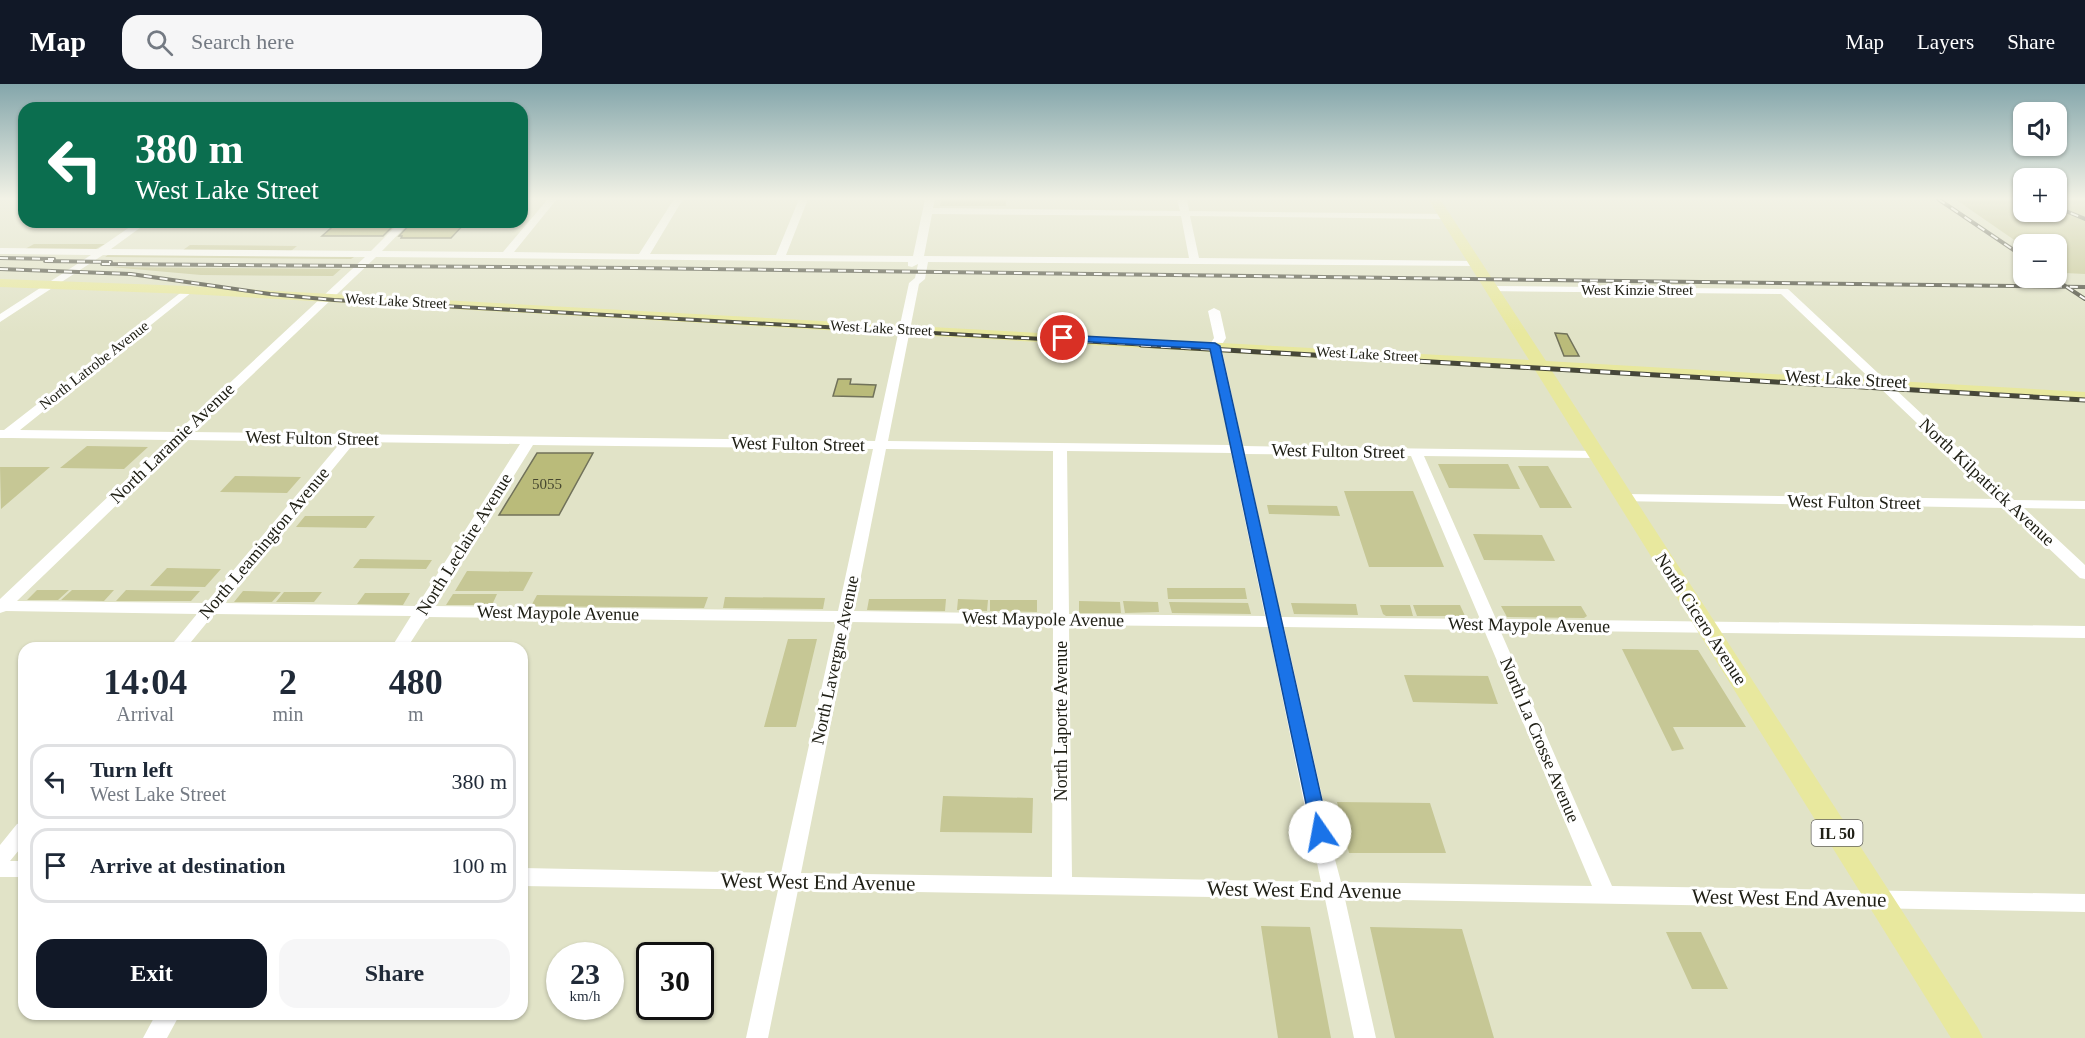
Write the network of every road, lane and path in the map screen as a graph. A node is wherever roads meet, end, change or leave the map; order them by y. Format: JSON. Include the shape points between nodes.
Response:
{"nodes":[{"id":1,"x":112,"y":244,"type":"edge"},
{"id":2,"x":382,"y":244,"type":"edge"},
{"id":3,"x":516,"y":244,"type":"edge"},
{"id":4,"x":651,"y":244,"type":"edge"},
{"id":5,"x":786,"y":244,"type":"edge"},
{"id":6,"x":921,"y":244,"type":"edge"},
{"id":7,"x":1192,"y":244,"type":"edge"},
{"id":8,"x":1462,"y":244,"type":"edge"},
{"id":9,"x":0,"y":251,"type":"edge"},
{"id":10,"x":100,"y":252,"type":"junction"},
{"id":11,"x":371,"y":254,"type":"junction"},
{"id":12,"x":506,"y":255,"type":"junction"},
{"id":13,"x":643,"y":256,"type":"junction"},
{"id":14,"x":780,"y":257,"type":"junction"},
{"id":15,"x":918,"y":258,"type":"junction"},
{"id":16,"x":1196,"y":262,"type":"junction"},
{"id":17,"x":1475,"y":264,"type":"junction"},
{"id":18,"x":0,"y":278,"type":"edge"},
{"id":19,"x":55,"y":282,"type":"junction"},
{"id":20,"x":0,"y":283,"type":"edge"},
{"id":21,"x":1491,"y":289,"type":"junction"},
{"id":22,"x":188,"y":290,"type":"junction"},
{"id":23,"x":1784,"y":291,"type":"joint"},
{"id":24,"x":326,"y":297,"type":"junction"},
{"id":25,"x":1214,"y":311,"type":"dead end"},
{"id":26,"x":0,"y":319,"type":"edge"},
{"id":27,"x":837,"y":325,"type":"junction"},
{"id":28,"x":904,"y":329,"type":"junction"},
{"id":29,"x":968,"y":333,"type":"junction"},
{"id":30,"x":1217,"y":342,"type":"junction"},
{"id":31,"x":1538,"y":363,"type":"junction"},
{"id":32,"x":1886,"y":386,"type":"junction"},
{"id":33,"x":2085,"y":393,"type":"edge"},
{"id":34,"x":2085,"y":399,"type":"edge"},
{"id":35,"x":2,"y":436,"type":"edge"},
{"id":36,"x":179,"y":437,"type":"junction"},
{"id":37,"x":351,"y":439,"type":"junction"},
{"id":38,"x":529,"y":441,"type":"junction"},
{"id":39,"x":880,"y":445,"type":"junction"},
{"id":40,"x":1060,"y":448,"type":"junction"},
{"id":41,"x":1237,"y":450,"type":"junction"},
{"id":42,"x":1416,"y":452,"type":"junction"},
{"id":43,"x":1596,"y":454,"type":"junction"},
{"id":44,"x":1624,"y":498,"type":"junction"},
{"id":45,"x":2010,"y":504,"type":"junction"},
{"id":46,"x":2085,"y":505,"type":"edge"},
{"id":47,"x":2085,"y":574,"type":"edge"},
{"id":48,"x":1,"y":607,"type":"edge"},
{"id":49,"x":210,"y":608,"type":"junction"},
{"id":50,"x":422,"y":611,"type":"junction"},
{"id":51,"x":845,"y":616,"type":"junction"},
{"id":52,"x":1061,"y":619,"type":"junction"},
{"id":53,"x":1275,"y":622,"type":"junction"},
{"id":54,"x":1491,"y":625,"type":"junction"},
{"id":55,"x":1707,"y":628,"type":"junction"},
{"id":56,"x":2085,"y":632,"type":"edge"},
{"id":57,"x":182,"y":642,"type":"edge"},
{"id":58,"x":403,"y":642,"type":"edge"},
{"id":59,"x":1320,"y":832,"type":"dead end"},
{"id":60,"x":18,"y":837,"type":"edge"},
{"id":61,"x":1326,"y":858,"type":"dead end"},
{"id":62,"x":0,"y":859,"type":"edge"},
{"id":63,"x":0,"y":869,"type":"edge"},
{"id":64,"x":18,"y":869,"type":"edge"},
{"id":65,"x":528,"y":877,"type":"edge"},
{"id":66,"x":790,"y":882,"type":"junction"},
{"id":67,"x":1062,"y":886,"type":"junction"},
{"id":68,"x":1333,"y":891,"type":"junction"},
{"id":69,"x":1606,"y":895,"type":"junction"},
{"id":70,"x":1880,"y":899,"type":"junction"},
{"id":71,"x":2085,"y":903,"type":"edge"},
{"id":72,"x":165,"y":1020,"type":"edge"},
{"id":73,"x":154,"y":1038,"type":"edge"},
{"id":74,"x":757,"y":1038,"type":"edge"},
{"id":75,"x":1365,"y":1038,"type":"edge"},
{"id":76,"x":1968,"y":1038,"type":"edge"}],
"edges":[{"from":1,"to":10,"type":"street"},
{"from":2,"to":11,"type":"street","name":"North Laramie Avenue"},
{"from":3,"to":12,"type":"street"},
{"from":4,"to":13,"type":"street"},
{"from":5,"to":14,"type":"street"},
{"from":6,"to":15,"type":"street","name":"North Lavergne Avenue"},
{"from":7,"to":16,"type":"street"},
{"from":8,"to":17,"type":"main road","name":"North Cicero Avenue","number":"IL 50"},
{"from":9,"to":10,"type":"street"},
{"from":10,"to":11,"type":"street"},
{"from":10,"to":19,"type":"street"},
{"from":11,"to":12,"type":"street"},
{"from":11,"to":24,"type":"street","name":"North Laramie Avenue","via":[[365,264]]},
{"from":12,"to":13,"type":"street"},
{"from":13,"to":14,"type":"street"},
{"from":14,"to":15,"type":"street"},
{"from":15,"to":16,"type":"street"},
{"from":15,"to":28,"type":"street","name":"North Lavergne Avenue","via":[[923,263],[920,279],[914,283]]},
{"from":16,"to":17,"type":"street"},
{"from":17,"to":21,"type":"main road","name":"North Cicero Avenue","number":"IL 50"},
{"from":18,"to":19,"type":"main road","name":"West Lake Street"},
{"from":19,"to":20,"type":"main road","name":"West Lake Street"},
{"from":19,"to":22,"type":"main road","name":"West Lake Street"},
{"from":19,"to":26,"type":"street"},
{"from":21,"to":23,"type":"street","name":"West Kinzie Street"},
{"from":21,"to":31,"type":"main road","name":"North Cicero Avenue","number":"IL 50"},
{"from":22,"to":24,"type":"main road","name":"West Lake Street"},
{"from":22,"to":35,"type":"street","name":"North Latrobe Avenue"},
{"from":23,"to":32,"type":"street","name":"North Kilpatrick Avenue"},
{"from":24,"to":27,"type":"main road","name":"West Lake Street"},
{"from":24,"to":36,"type":"street","name":"North Laramie Avenue"},
{"from":25,"to":30,"type":"street"},
{"from":27,"to":28,"type":"main road","name":"West Lake Street"},
{"from":27,"to":28,"type":"main road","via":[[848,331]]},
{"from":28,"to":29,"type":"main road","name":"West Lake Street"},
{"from":28,"to":29,"type":"main road","via":[[958,327]]},
{"from":28,"to":39,"type":"street","name":"North Lavergne Avenue"},
{"from":29,"to":30,"type":"main road","name":"West Lake Street"},
{"from":30,"to":31,"type":"main road","name":"West Lake Street","via":[[1242,348]]},
{"from":30,"to":41,"type":"street"},
{"from":31,"to":32,"type":"main road","name":"West Lake Street"},
{"from":31,"to":32,"type":"main road","name":"West Lake Street","via":[[1616,377]]},
{"from":31,"to":43,"type":"main road","name":"North Cicero Avenue","number":"IL 50"},
{"from":32,"to":33,"type":"main road","name":"West Lake Street"},
{"from":32,"to":34,"type":"main road","name":"West Lake Street"},
{"from":32,"to":45,"type":"street","name":"North Kilpatrick Avenue"},
{"from":35,"to":36,"type":"street","name":"West Fulton Street"},
{"from":36,"to":37,"type":"street","name":"West Fulton Street"},
{"from":36,"to":48,"type":"street","name":"North Laramie Avenue"},
{"from":37,"to":38,"type":"street","name":"West Fulton Street"},
{"from":37,"to":49,"type":"street","name":"North Leamington Avenue"},
{"from":38,"to":39,"type":"street","name":"West Fulton Street"},
{"from":38,"to":50,"type":"street","name":"North Leclaire Avenue"},
{"from":39,"to":40,"type":"street","name":"West Fulton Street"},
{"from":39,"to":51,"type":"street","name":"North Lavergne Avenue"},
{"from":40,"to":41,"type":"street","name":"West Fulton Street"},
{"from":40,"to":52,"type":"street","name":"North Laporte Avenue"},
{"from":41,"to":42,"type":"street","name":"West Fulton Street"},
{"from":41,"to":53,"type":"street"},
{"from":42,"to":43,"type":"street","name":"West Fulton Street"},
{"from":42,"to":54,"type":"street","name":"North La Crosse Avenue"},
{"from":43,"to":44,"type":"main road","name":"North Cicero Avenue","number":"IL 50"},
{"from":44,"to":45,"type":"street","name":"West Fulton Street"},
{"from":44,"to":55,"type":"main road","name":"North Cicero Avenue","number":"IL 50"},
{"from":45,"to":46,"type":"street","name":"West Fulton Street"},
{"from":45,"to":47,"type":"street","name":"North Kilpatrick Avenue"},
{"from":48,"to":49,"type":"street","name":"West Maypole Avenue"},
{"from":49,"to":50,"type":"street","name":"West Maypole Avenue"},
{"from":49,"to":57,"type":"street","name":"North Leamington Avenue"},
{"from":50,"to":51,"type":"street","name":"West Maypole Avenue"},
{"from":50,"to":58,"type":"street","name":"North Leclaire Avenue"},
{"from":51,"to":52,"type":"street","name":"West Maypole Avenue"},
{"from":51,"to":66,"type":"street","name":"North Lavergne Avenue"},
{"from":52,"to":53,"type":"street","name":"West Maypole Avenue"},
{"from":52,"to":67,"type":"street","name":"North Laporte Avenue"},
{"from":53,"to":54,"type":"street","name":"West Maypole Avenue"},
{"from":53,"to":59,"type":"street"},
{"from":54,"to":55,"type":"street","name":"West Maypole Avenue"},
{"from":54,"to":69,"type":"street","name":"North La Crosse Avenue"},
{"from":55,"to":56,"type":"street","name":"West Maypole Avenue"},
{"from":55,"to":70,"type":"main road","name":"North Cicero Avenue","number":"IL 50"},
{"from":60,"to":62,"type":"street"},
{"from":61,"to":68,"type":"street"},
{"from":63,"to":64,"type":"street"},
{"from":65,"to":66,"type":"street","name":"West West End Avenue"},
{"from":66,"to":67,"type":"street","name":"West West End Avenue"},
{"from":66,"to":74,"type":"street","name":"North Lavergne Avenue"},
{"from":67,"to":68,"type":"street","name":"West West End Avenue"},
{"from":68,"to":69,"type":"street","name":"West West End Avenue"},
{"from":68,"to":75,"type":"street"},
{"from":69,"to":70,"type":"street","name":"West West End Avenue"},
{"from":70,"to":71,"type":"street","name":"West West End Avenue"},
{"from":70,"to":76,"type":"main road","name":"North Cicero Avenue","number":"IL 50"},
{"from":72,"to":73,"type":"street"}]}
